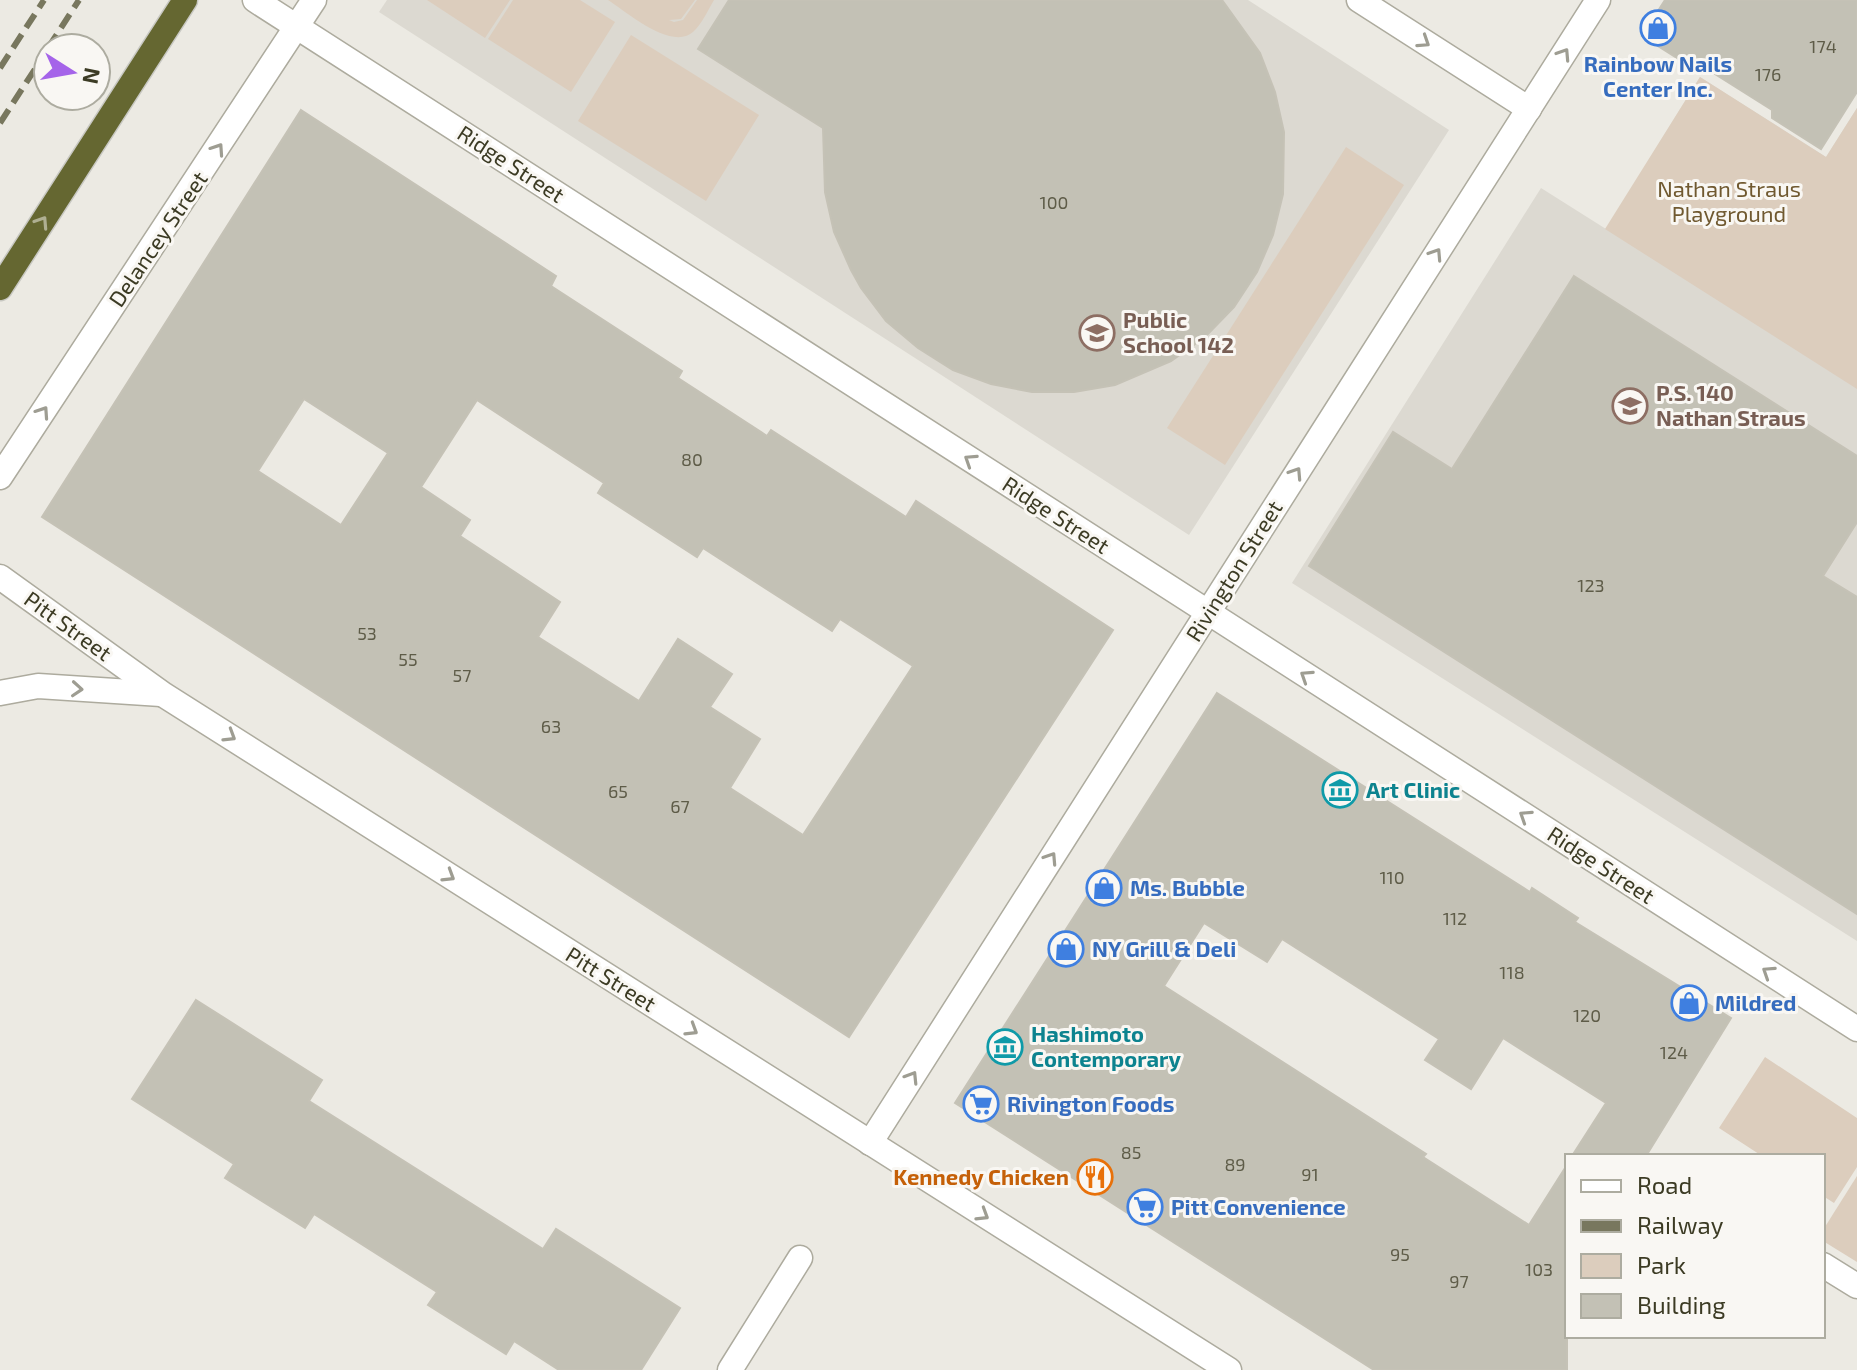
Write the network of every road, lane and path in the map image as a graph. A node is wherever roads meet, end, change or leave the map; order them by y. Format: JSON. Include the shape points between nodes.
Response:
{"nodes":[{"id":1,"x":185,"y":0,"type":"edge"},
{"id":2,"x":255,"y":0,"type":"edge"},
{"id":3,"x":314,"y":0,"type":"edge"},
{"id":4,"x":1359,"y":0,"type":"edge"},
{"id":5,"x":1598,"y":0,"type":"edge"},
{"id":6,"x":297,"y":27,"type":"junction"},
{"id":7,"x":1529,"y":109,"type":"junction"},
{"id":8,"x":0,"y":288,"type":"edge"},
{"id":9,"x":0,"y":477,"type":"edge"},
{"id":10,"x":0,"y":577,"type":"edge"},
{"id":11,"x":1207,"y":612,"type":"junction"},
{"id":12,"x":0,"y":693,"type":"edge"},
{"id":13,"x":164,"y":695,"type":"junction"},
{"id":14,"x":1857,"y":1029,"type":"edge"},
{"id":15,"x":870,"y":1143,"type":"junction"},
{"id":16,"x":800,"y":1258,"type":"dead end"},
{"id":17,"x":1825,"y":1266,"type":"edge"},
{"id":18,"x":1857,"y":1286,"type":"edge"},
{"id":19,"x":730,"y":1370,"type":"edge"},
{"id":20,"x":1229,"y":1370,"type":"edge"}],
"edges":[{"from":8,"to":1,"type":"highway","one_way":true},
{"from":2,"to":6,"type":"street","name":"Ridge Street"},
{"from":3,"to":6,"type":"street","name":"Delancey Street"},
{"from":4,"to":7,"type":"street","one_way":true},
{"from":7,"to":5,"type":"street","name":"Rivington Street","one_way":true},
{"from":9,"to":6,"type":"street","name":"Delancey Street","one_way":true},
{"from":11,"to":6,"type":"street","name":"Ridge Street","one_way":true},
{"from":11,"to":7,"type":"street","name":"Rivington Street","one_way":true},
{"from":10,"to":13,"type":"street","name":"Pitt Street"},
{"from":14,"to":11,"type":"street","name":"Ridge Street","one_way":true},
{"from":15,"to":11,"type":"street","name":"Rivington Street","one_way":true},
{"from":12,"to":13,"type":"street","one_way":true,"via":[[38,686]]},
{"from":13,"to":15,"type":"street","name":"Pitt Street","one_way":true},
{"from":15,"to":20,"type":"street","name":"Pitt Street","one_way":true},
{"from":16,"to":19,"type":"street"},
{"from":17,"to":18,"type":"street"}]}
